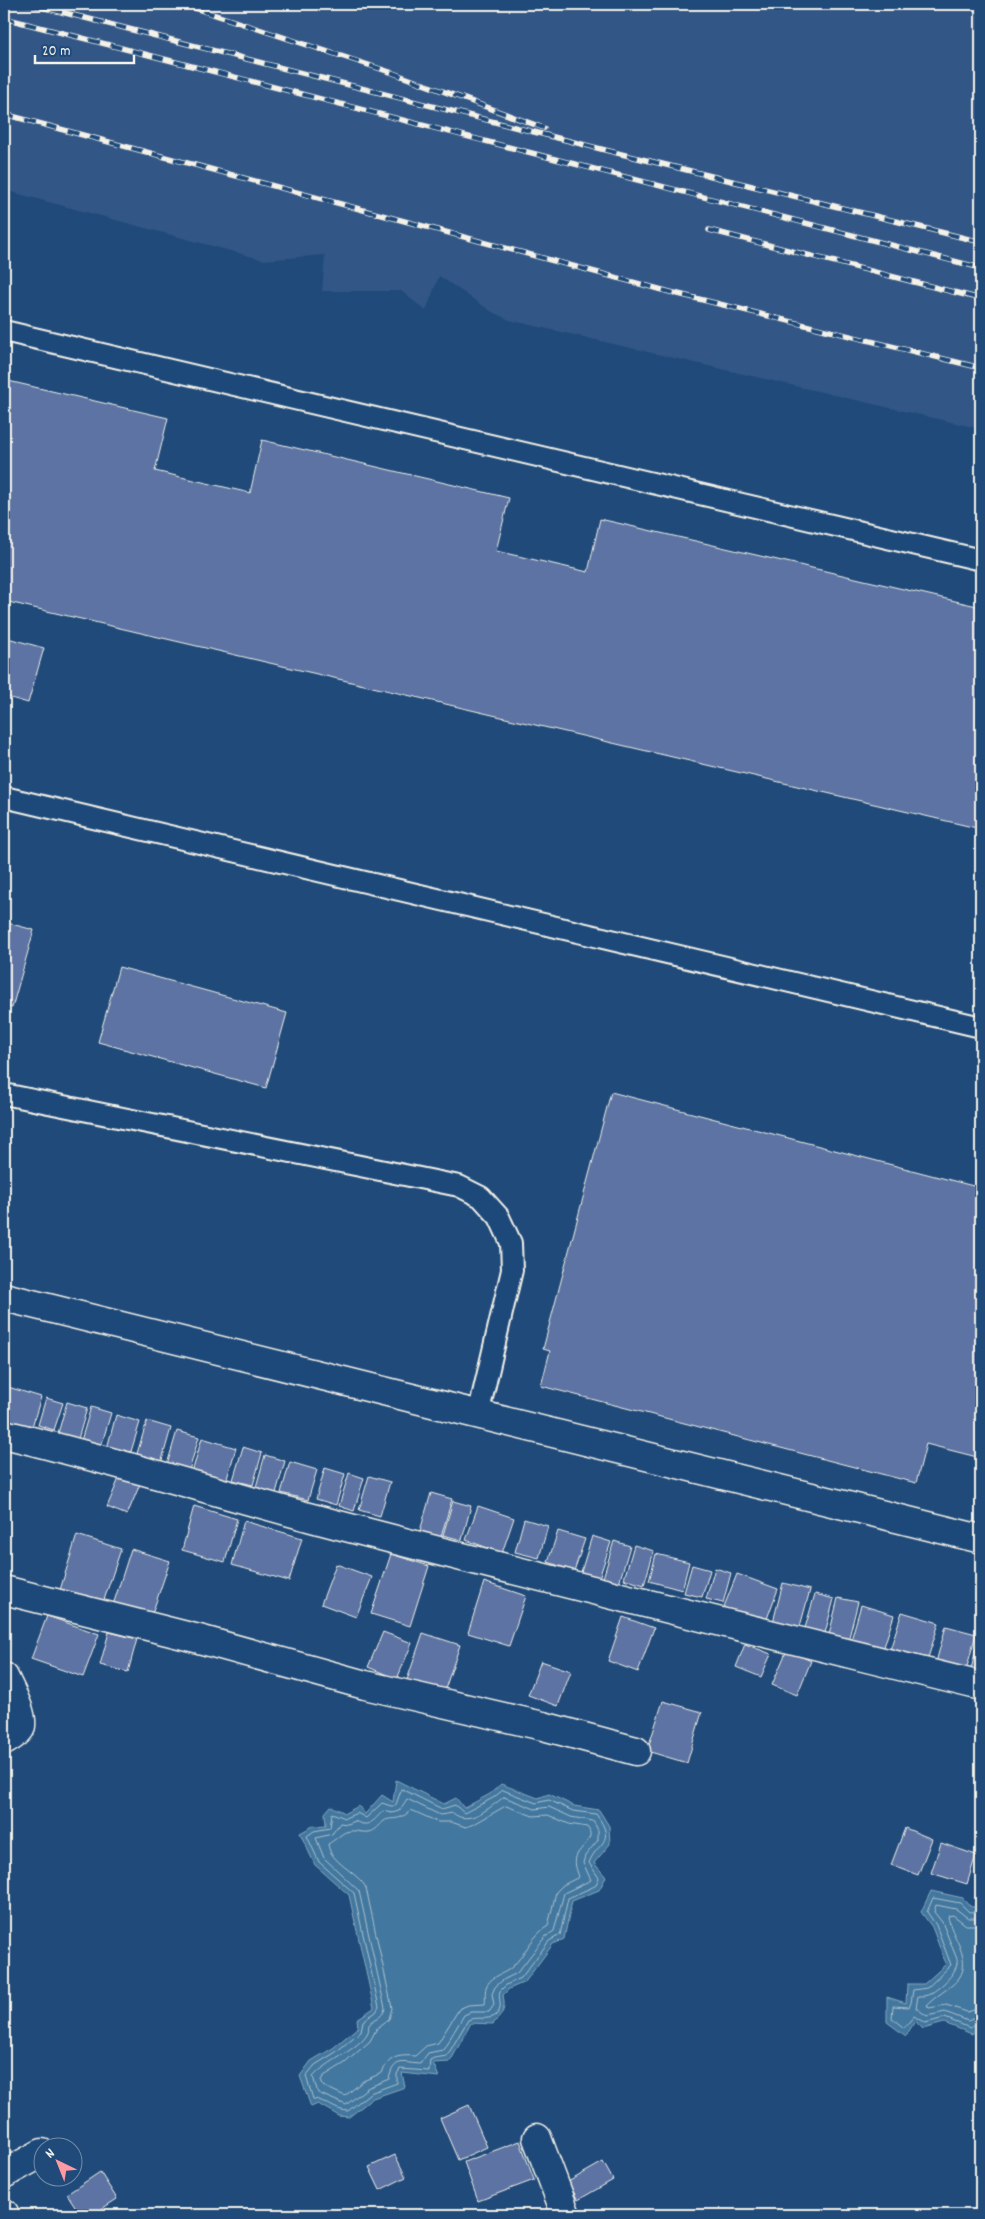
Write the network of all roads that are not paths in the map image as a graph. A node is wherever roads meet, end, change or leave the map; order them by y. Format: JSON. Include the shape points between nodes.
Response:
{"nodes":[{"id":1,"x":4,"y":331,"type":"edge"},
{"id":2,"x":981,"y":560,"type":"edge"},
{"id":3,"x":4,"y":797,"type":"edge"},
{"id":4,"x":981,"y":1026,"type":"edge"},
{"id":5,"x":4,"y":1094,"type":"edge"},
{"id":6,"x":4,"y":1297,"type":"edge"},
{"id":7,"x":478,"y":1415,"type":"junction"},
{"id":8,"x":4,"y":1434,"type":"edge"},
{"id":9,"x":981,"y":1540,"type":"edge"},
{"id":10,"x":4,"y":1590,"type":"edge"},
{"id":11,"x":4,"y":1677,"type":"edge"},
{"id":12,"x":981,"y":1686,"type":"edge"},
{"id":13,"x":4,"y":1742,"type":"edge"},
{"id":14,"x":636,"y":1751,"type":"dead end"},
{"id":15,"x":537,"y":2138,"type":"dead end"},
{"id":16,"x":32,"y":2159,"type":"edge"},
{"id":17,"x":4,"y":2174,"type":"edge"},
{"id":18,"x":566,"y":2215,"type":"edge"}],
"edges":[{"from":1,"to":2,"type":"lane"},
{"from":3,"to":4,"type":"lane"},
{"from":5,"to":7,"type":"lane","via":[[459,1186],[481,1197],[499,1217],[511,1243],[512,1270]]},
{"from":6,"to":7,"type":"street"},
{"from":7,"to":9,"type":"street"},
{"from":8,"to":12,"type":"street","via":[[507,1568]]},
{"from":10,"to":14,"type":"street","via":[[190,1636],[365,1685]]},
{"from":11,"to":13,"type":"street","via":[[21,1718],[21,1727]]},
{"from":15,"to":18,"type":"street"},
{"from":16,"to":17,"type":"street"}]}
